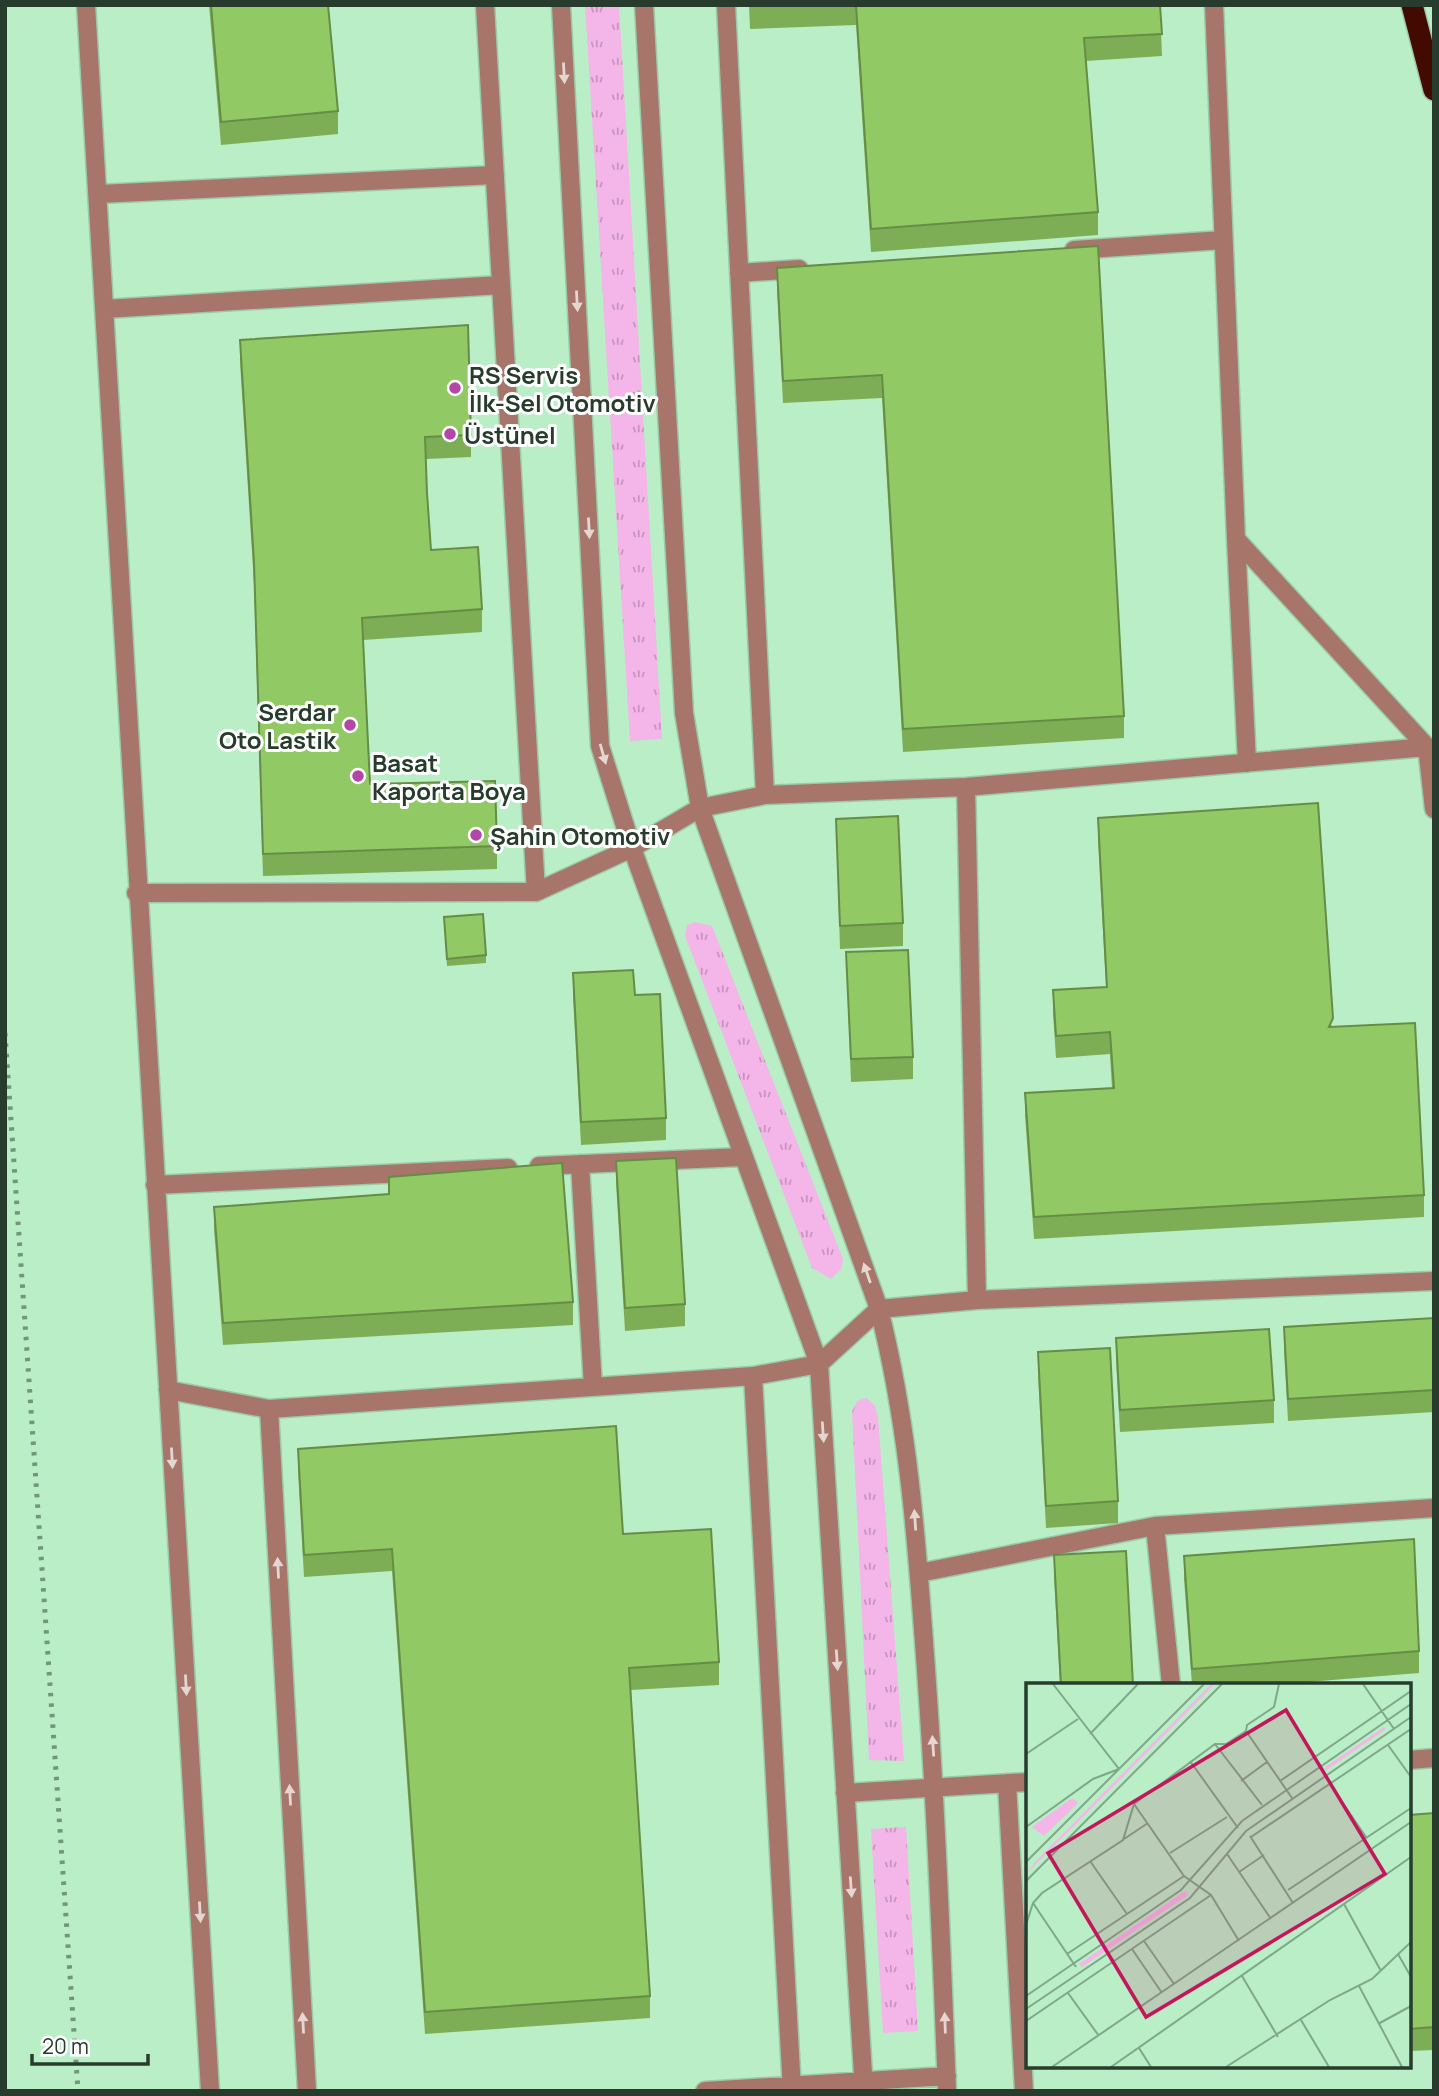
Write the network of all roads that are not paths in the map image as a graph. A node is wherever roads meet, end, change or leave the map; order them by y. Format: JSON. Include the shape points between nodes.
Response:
{"nodes":[{"id":1,"x":86,"y":5,"type":"edge"},
{"id":2,"x":485,"y":5,"type":"edge"},
{"id":3,"x":561,"y":5,"type":"edge"},
{"id":4,"x":644,"y":5,"type":"edge"},
{"id":5,"x":726,"y":5,"type":"edge"},
{"id":6,"x":1214,"y":5,"type":"edge"},
{"id":7,"x":1412,"y":5,"type":"edge"},
{"id":8,"x":1434,"y":90,"type":"edge"},
{"id":9,"x":495,"y":175,"type":"junction"},
{"id":10,"x":99,"y":194,"type":"junction"},
{"id":11,"x":1223,"y":240,"type":"junction"},
{"id":12,"x":1058,"y":252,"type":"edge"},
{"id":13,"x":822,"y":268,"type":"edge"},
{"id":14,"x":739,"y":273,"type":"junction"},
{"id":15,"x":501,"y":285,"type":"junction"},
{"id":16,"x":105,"y":309,"type":"junction"},
{"id":17,"x":1236,"y":539,"type":"junction"},
{"id":18,"x":1427,"y":747,"type":"junction"},
{"id":19,"x":1247,"y":763,"type":"junction"},
{"id":20,"x":966,"y":787,"type":"junction"},
{"id":21,"x":765,"y":795,"type":"junction"},
{"id":22,"x":700,"y":808,"type":"junction"},
{"id":23,"x":1434,"y":809,"type":"edge"},
{"id":24,"x":632,"y":848,"type":"junction"},
{"id":25,"x":536,"y":892,"type":"junction"},
{"id":26,"x":136,"y":893,"type":"junction"},
{"id":27,"x":742,"y":1157,"type":"junction"},
{"id":28,"x":580,"y":1164,"type":"junction"},
{"id":29,"x":155,"y":1185,"type":"junction"},
{"id":30,"x":1434,"y":1281,"type":"edge"},
{"id":31,"x":977,"y":1300,"type":"junction"},
{"id":32,"x":879,"y":1309,"type":"junction"},
{"id":33,"x":819,"y":1364,"type":"junction"},
{"id":34,"x":753,"y":1376,"type":"junction"},
{"id":35,"x":593,"y":1387,"type":"junction"},
{"id":36,"x":168,"y":1390,"type":"junction"},
{"id":37,"x":269,"y":1409,"type":"junction"},
{"id":38,"x":1434,"y":1508,"type":"edge"},
{"id":39,"x":1155,"y":1526,"type":"junction"},
{"id":40,"x":919,"y":1573,"type":"junction"},
{"id":41,"x":1171,"y":1683,"type":"edge"},
{"id":42,"x":1434,"y":1758,"type":"edge"},
{"id":43,"x":1411,"y":1760,"type":"edge"},
{"id":44,"x":1026,"y":1782,"type":"edge"},
{"id":45,"x":1007,"y":1783,"type":"junction"},
{"id":46,"x":936,"y":1787,"type":"junction"},
{"id":47,"x":845,"y":1793,"type":"junction"},
{"id":48,"x":947,"y":2083,"type":"edge"},
{"id":49,"x":863,"y":2086,"type":"edge"},
{"id":50,"x":792,"y":2088,"type":"edge"},
{"id":51,"x":210,"y":2091,"type":"edge"},
{"id":52,"x":307,"y":2091,"type":"edge"},
{"id":53,"x":705,"y":2091,"type":"edge"},
{"id":54,"x":1024,"y":2091,"type":"edge"}],
"edges":[{"from":1,"to":10,"type":"street"},
{"from":2,"to":9,"type":"street"},
{"from":3,"to":24,"type":"street","one_way":true,"via":[[600,746]]},
{"from":4,"to":22,"type":"street","via":[[684,713]]},
{"from":5,"to":14,"type":"street"},
{"from":6,"to":11,"type":"street"},
{"from":7,"to":8,"type":"highway"},
{"from":9,"to":10,"type":"street"},
{"from":9,"to":15,"type":"street"},
{"from":10,"to":16,"type":"street"},
{"from":11,"to":12,"type":"street"},
{"from":11,"to":17,"type":"street"},
{"from":13,"to":14,"type":"street"},
{"from":14,"to":21,"type":"street"},
{"from":15,"to":16,"type":"street"},
{"from":15,"to":25,"type":"street"},
{"from":16,"to":26,"type":"street"},
{"from":17,"to":18,"type":"street"},
{"from":17,"to":19,"type":"street"},
{"from":18,"to":19,"type":"street"},
{"from":18,"to":23,"type":"street"},
{"from":19,"to":20,"type":"street"},
{"from":20,"to":21,"type":"street"},
{"from":20,"to":31,"type":"street"},
{"from":21,"to":22,"type":"street"},
{"from":22,"to":24,"type":"street"},
{"from":32,"to":22,"type":"street","one_way":true},
{"from":24,"to":25,"type":"street"},
{"from":24,"to":27,"type":"street"},
{"from":25,"to":26,"type":"street"},
{"from":26,"to":29,"type":"street"},
{"from":27,"to":28,"type":"street"},
{"from":27,"to":33,"type":"street"},
{"from":28,"to":29,"type":"street"},
{"from":28,"to":35,"type":"street"},
{"from":29,"to":36,"type":"street"},
{"from":30,"to":31,"type":"street"},
{"from":31,"to":32,"type":"street"},
{"from":32,"to":33,"type":"street"},
{"from":40,"to":32,"type":"street","one_way":true,"via":[[897,1380]]},
{"from":33,"to":34,"type":"street"},
{"from":33,"to":47,"type":"street","one_way":true},
{"from":34,"to":35,"type":"street"},
{"from":34,"to":50,"type":"street"},
{"from":35,"to":37,"type":"street"},
{"from":36,"to":37,"type":"street"},
{"from":36,"to":51,"type":"street","one_way":true},
{"from":52,"to":37,"type":"street","one_way":true},
{"from":38,"to":39,"type":"street"},
{"from":39,"to":40,"type":"street"},
{"from":39,"to":41,"type":"street"},
{"from":46,"to":40,"type":"street","one_way":true},
{"from":42,"to":43,"type":"street"},
{"from":44,"to":45,"type":"street"},
{"from":45,"to":46,"type":"street"},
{"from":45,"to":54,"type":"street"},
{"from":46,"to":47,"type":"street"},
{"from":48,"to":46,"type":"street","one_way":true},
{"from":47,"to":49,"type":"street","one_way":true},
{"from":48,"to":49,"type":"street"},
{"from":49,"to":50,"type":"street"},
{"from":50,"to":53,"type":"street"}]}
